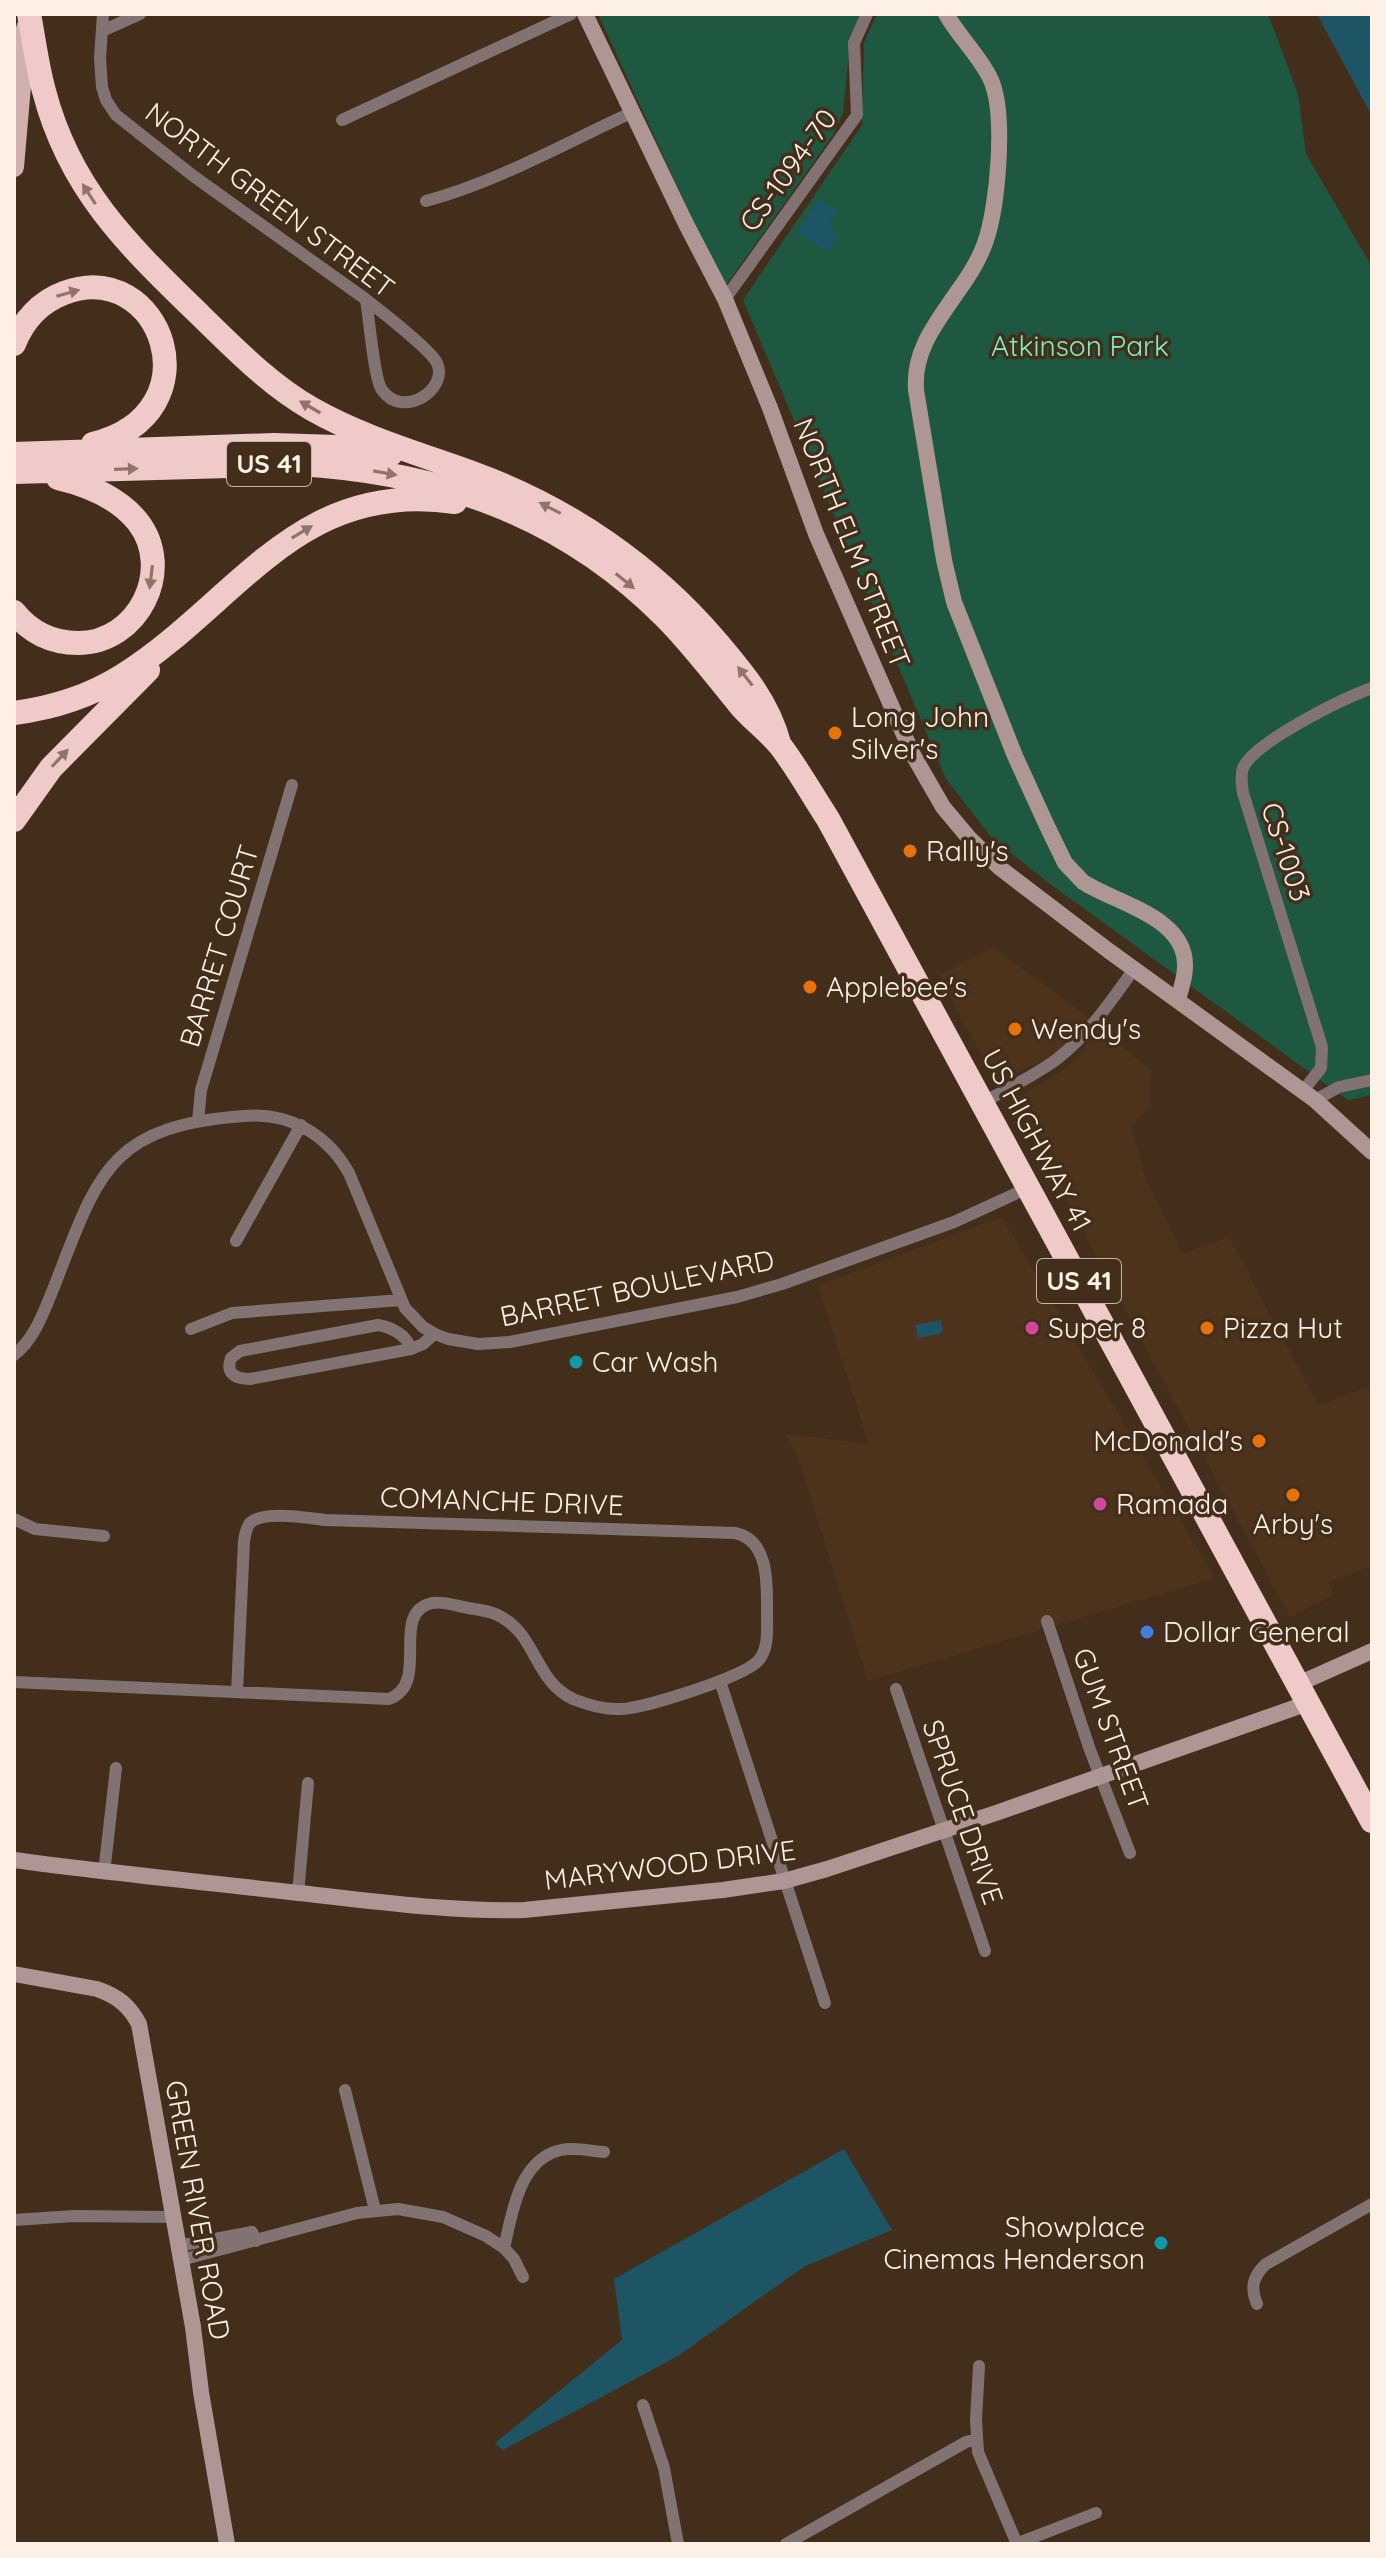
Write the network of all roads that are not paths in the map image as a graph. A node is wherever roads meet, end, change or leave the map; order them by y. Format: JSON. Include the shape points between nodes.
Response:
{"nodes":[{"id":1,"x":28,"y":14,"type":"edge"},
{"id":2,"x":103,"y":14,"type":"edge"},
{"id":3,"x":140,"y":14,"type":"edge"},
{"id":4,"x":571,"y":14,"type":"edge"},
{"id":5,"x":585,"y":14,"type":"edge"},
{"id":6,"x":867,"y":14,"type":"edge"},
{"id":7,"x":946,"y":14,"type":"edge"},
{"id":8,"x":102,"y":31,"type":"junction"},
{"id":9,"x":633,"y":112,"type":"junction"},
{"id":10,"x":342,"y":120,"type":"dead end"},
{"id":11,"x":14,"y":167,"type":"edge"},
{"id":12,"x":426,"y":201,"type":"dead end"},
{"id":13,"x":725,"y":299,"type":"junction"},
{"id":14,"x":366,"y":300,"type":"junction"},
{"id":15,"x":14,"y":344,"type":"edge"},
{"id":16,"x":56,"y":452,"type":"junction"},
{"id":17,"x":433,"y":461,"type":"junction"},
{"id":18,"x":16,"y":466,"type":"edge"},
{"id":19,"x":512,"y":510,"type":"junction"},
{"id":20,"x":240,"y":580,"type":"junction"},
{"id":21,"x":14,"y":612,"type":"edge"},
{"id":22,"x":1372,"y":688,"type":"edge"},
{"id":23,"x":14,"y":713,"type":"edge"},
{"id":24,"x":780,"y":745,"type":"junction"},
{"id":25,"x":292,"y":785,"type":"dead end"},
{"id":26,"x":14,"y":820,"type":"edge"},
{"id":27,"x":1134,"y":969,"type":"junction"},
{"id":28,"x":1178,"y":999,"type":"junction"},
{"id":29,"x":1372,"y":1080,"type":"edge"},
{"id":30,"x":1309,"y":1096,"type":"junction"},
{"id":31,"x":982,"y":1103,"type":"junction"},
{"id":32,"x":198,"y":1121,"type":"junction"},
{"id":33,"x":301,"y":1125,"type":"junction"},
{"id":34,"x":1372,"y":1152,"type":"edge"},
{"id":35,"x":1028,"y":1188,"type":"junction"},
{"id":36,"x":236,"y":1241,"type":"dead end"},
{"id":37,"x":401,"y":1300,"type":"junction"},
{"id":38,"x":191,"y":1329,"type":"dead end"},
{"id":39,"x":434,"y":1334,"type":"junction"},
{"id":40,"x":411,"y":1349,"type":"junction"},
{"id":41,"x":14,"y":1355,"type":"edge"},
{"id":42,"x":14,"y":1519,"type":"edge"},
{"id":43,"x":104,"y":1536,"type":"dead end"},
{"id":44,"x":1047,"y":1621,"type":"dead end"},
{"id":45,"x":1372,"y":1651,"type":"edge"},
{"id":46,"x":720,"y":1681,"type":"junction"},
{"id":47,"x":14,"y":1682,"type":"edge"},
{"id":48,"x":896,"y":1689,"type":"dead end"},
{"id":49,"x":237,"y":1692,"type":"junction"},
{"id":50,"x":1303,"y":1694,"type":"junction"},
{"id":51,"x":116,"y":1768,"type":"dead end"},
{"id":52,"x":1101,"y":1775,"type":"junction"},
{"id":53,"x":308,"y":1783,"type":"dead end"},
{"id":54,"x":1366,"y":1794,"type":"edge"},
{"id":55,"x":1372,"y":1821,"type":"edge"},
{"id":56,"x":943,"y":1831,"type":"junction"},
{"id":57,"x":1130,"y":1853,"type":"dead end"},
{"id":58,"x":14,"y":1860,"type":"edge"},
{"id":59,"x":104,"y":1873,"type":"junction"},
{"id":60,"x":784,"y":1881,"type":"junction"},
{"id":61,"x":298,"y":1893,"type":"junction"},
{"id":62,"x":985,"y":1951,"type":"dead end"},
{"id":63,"x":14,"y":1974,"type":"edge"},
{"id":64,"x":825,"y":2003,"type":"dead end"},
{"id":65,"x":345,"y":2090,"type":"dead end"},
{"id":66,"x":604,"y":2152,"type":"dead end"},
{"id":67,"x":1372,"y":2204,"type":"edge"},
{"id":68,"x":375,"y":2210,"type":"junction"},
{"id":69,"x":172,"y":2217,"type":"junction"},
{"id":70,"x":14,"y":2220,"type":"edge"},
{"id":71,"x":504,"y":2248,"type":"junction"},
{"id":72,"x":179,"y":2253,"type":"junction"},
{"id":73,"x":523,"y":2277,"type":"dead end"},
{"id":74,"x":1257,"y":2304,"type":"dead end"},
{"id":75,"x":979,"y":2366,"type":"dead end"},
{"id":76,"x":643,"y":2405,"type":"dead end"},
{"id":77,"x":976,"y":2439,"type":"junction"},
{"id":78,"x":1096,"y":2513,"type":"dead end"},
{"id":79,"x":227,"y":2544,"type":"edge"},
{"id":80,"x":678,"y":2544,"type":"edge"},
{"id":81,"x":786,"y":2544,"type":"edge"},
{"id":82,"x":1016,"y":2544,"type":"edge"}],
"edges":[{"from":1,"to":11,"type":"main road"},
{"from":17,"to":1,"type":"highway","one_way":true,"via":[[354,430],[286,392],[129,245],[91,198],[63,146],[44,91]]},
{"from":2,"to":8,"type":"street","name":"NORTH GREEN STREET"},
{"from":3,"to":8,"type":"street"},
{"from":4,"to":10,"type":"street"},
{"from":5,"to":9,"type":"street","name":"NORTH ELM STREET"},
{"from":6,"to":13,"type":"street","name":"CS-1094-70","via":[[854,43],[857,115]]},
{"from":7,"to":28,"type":"street","via":[[988,73],[999,124],[994,206],[986,241],[926,340],[916,369],[944,560],[961,622],[1059,852],[1083,882],[1172,932],[1185,962]]},
{"from":8,"to":14,"type":"street","name":"NORTH GREEN STREET","via":[[102,87],[116,115]]},
{"from":9,"to":12,"type":"street","via":[[533,161]]},
{"from":9,"to":13,"type":"street","name":"NORTH ELM STREET"},
{"from":13,"to":27,"type":"street","name":"NORTH ELM STREET","via":[[816,534],[931,790],[984,853]]},
{"from":14,"to":14,"type":"street","name":"NORTH GREEN STREET","via":[[437,363],[438,374],[428,394],[416,402],[392,399],[376,378]]},
{"from":15,"to":16,"type":"highway","one_way":true,"via":[[41,306],[86,288],[112,291],[134,302],[162,343],[164,377],[145,417],[108,441]]},
{"from":16,"to":17,"type":"highway","number":"US 41","via":[[306,445]]},
{"from":16,"to":18,"type":"highway","number":"US 41"},
{"from":24,"to":17,"type":"highway","number":"US 41","one_way":true,"via":[[752,684],[674,595],[581,525],[519,493]]},
{"from":18,"to":19,"type":"highway","number":"US 41","one_way":true,"via":[[334,466],[417,480]]},
{"from":18,"to":21,"type":"highway","one_way":true,"via":[[74,482],[117,502],[146,536],[153,570],[144,604],[104,639],[51,639]]},
{"from":20,"to":19,"type":"highway","one_way":true,"via":[[307,528],[359,508],[412,498]]},
{"from":19,"to":24,"type":"highway","number":"US 41","one_way":true,"via":[[633,588]]},
{"from":20,"to":23,"type":"highway","via":[[122,676],[68,702]]},
{"from":26,"to":20,"type":"highway","one_way":true,"via":[[68,750]]},
{"from":22,"to":30,"type":"street","name":"CS-1003","via":[[1319,712],[1243,766],[1243,793],[1322,1047],[1321,1068]]},
{"from":24,"to":31,"type":"highway","name":"US HIGHWAY 41","number":"US 41","via":[[828,819]]},
{"from":25,"to":32,"type":"street","name":"BARRET COURT","via":[[201,1090]]},
{"from":27,"to":28,"type":"street","name":"NORTH ELM STREET"},
{"from":27,"to":31,"type":"street","via":[[1064,1053]]},
{"from":28,"to":30,"type":"street","name":"NORTH ELM STREET"},
{"from":29,"to":30,"type":"street"},
{"from":30,"to":34,"type":"street","name":"NORTH ELM STREET"},
{"from":31,"to":35,"type":"highway","name":"US HIGHWAY 41","number":"US 41"},
{"from":32,"to":33,"type":"street","via":[[253,1115]]},
{"from":32,"to":41,"type":"street","via":[[144,1138],[107,1171],[79,1222],[36,1328]]},
{"from":33,"to":36,"type":"street"},
{"from":33,"to":37,"type":"street","via":[[324,1139],[342,1160]]},
{"from":35,"to":39,"type":"street","name":"BARRET BOULEVARD","via":[[954,1222],[737,1297],[510,1342],[462,1343]]},
{"from":35,"to":50,"type":"highway","name":"US HIGHWAY 41","number":"US 41"},
{"from":37,"to":38,"type":"street","via":[[232,1313]]},
{"from":37,"to":39,"type":"street"},
{"from":39,"to":40,"type":"street"},
{"from":40,"to":40,"type":"street","via":[[395,1330],[378,1325],[240,1351],[229,1368],[237,1379],[250,1379]]},
{"from":42,"to":43,"type":"street","via":[[35,1529]]},
{"from":44,"to":52,"type":"street","name":"GUM STREET"},
{"from":45,"to":50,"type":"street","name":"MARYWOOD DRIVE"},
{"from":46,"to":49,"type":"street","via":[[644,1706],[594,1706],[553,1685],[525,1639],[502,1617],[442,1603],[416,1614],[409,1675],[397,1696]]},
{"from":46,"to":49,"type":"street","name":"COMANCHE DRIVE","via":[[757,1662],[767,1638],[762,1558],[756,1542],[744,1534],[273,1516],[258,1518],[246,1530]]},
{"from":46,"to":60,"type":"street"},
{"from":47,"to":49,"type":"street"},
{"from":48,"to":56,"type":"street","name":"SPRUCE DRIVE"},
{"from":50,"to":52,"type":"street","name":"MARYWOOD DRIVE"},
{"from":50,"to":54,"type":"highway","name":"US HIGHWAY 41","number":"US 41"},
{"from":51,"to":59,"type":"street"},
{"from":52,"to":56,"type":"street","name":"MARYWOOD DRIVE"},
{"from":52,"to":57,"type":"street","name":"GUM STREET"},
{"from":53,"to":61,"type":"street"},
{"from":54,"to":55,"type":"highway","name":"US HIGHWAY 41","number":"US 41"},
{"from":56,"to":60,"type":"street","name":"MARYWOOD DRIVE"},
{"from":56,"to":62,"type":"street","name":"SPRUCE DRIVE"},
{"from":58,"to":59,"type":"street","name":"MARYWOOD DRIVE"},
{"from":59,"to":61,"type":"street","name":"MARYWOOD DRIVE"},
{"from":60,"to":61,"type":"street","name":"MARYWOOD DRIVE","via":[[509,1911]]},
{"from":60,"to":64,"type":"street"},
{"from":63,"to":69,"type":"street","name":"GREEN RIVER ROAD","via":[[97,1989],[121,2000],[134,2014]]},
{"from":65,"to":68,"type":"street"},
{"from":66,"to":71,"type":"street","via":[[563,2150],[539,2161],[520,2191]]},
{"from":67,"to":74,"type":"street","via":[[1266,2264],[1253,2285]]},
{"from":68,"to":71,"type":"street","via":[[443,2217]]},
{"from":68,"to":72,"type":"street","via":[[256,2241],[252,2232]]},
{"from":69,"to":70,"type":"street"},
{"from":69,"to":72,"type":"street","name":"GREEN RIVER ROAD"},
{"from":71,"to":73,"type":"street"},
{"from":72,"to":79,"type":"street","name":"GREEN RIVER ROAD"},
{"from":75,"to":77,"type":"street"},
{"from":76,"to":80,"type":"street","via":[[664,2468]]},
{"from":77,"to":81,"type":"street"},
{"from":77,"to":82,"type":"street"},
{"from":78,"to":82,"type":"street"}]}
